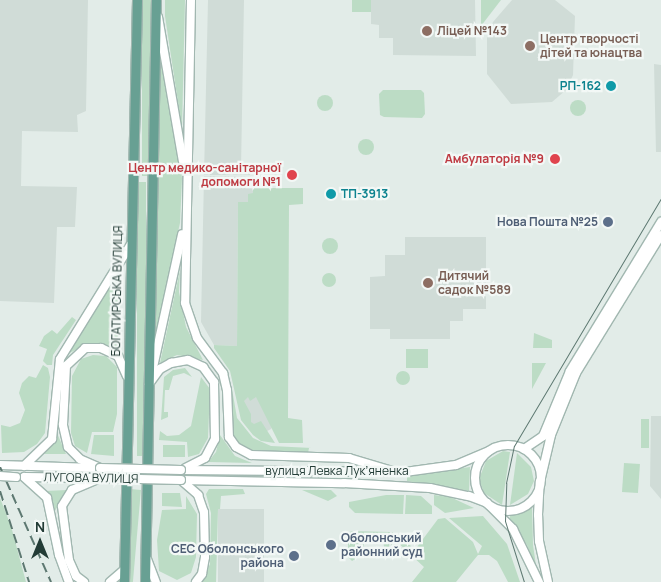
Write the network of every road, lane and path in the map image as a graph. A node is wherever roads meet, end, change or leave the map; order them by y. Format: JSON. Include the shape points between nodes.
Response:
{"nodes":[{"id":1,"x":137,"y":0,"type":"edge"},
{"id":2,"x":191,"y":0,"type":"edge"},
{"id":3,"x":156,"y":3,"type":"edge"},
{"id":4,"x":187,"y":180,"type":"junction"},
{"id":5,"x":186,"y":218,"type":"junction"},
{"id":6,"x":661,"y":222,"type":"edge"},
{"id":7,"x":661,"y":235,"type":"edge"},
{"id":8,"x":131,"y":244,"type":"junction"},
{"id":9,"x":128,"y":381,"type":"junction"},
{"id":10,"x":149,"y":384,"type":"junction"},
{"id":11,"x":524,"y":449,"type":"junction"},
{"id":12,"x":488,"y":452,"type":"junction"},
{"id":13,"x":0,"y":465,"type":"edge"},
{"id":14,"x":20,"y":466,"type":"junction"},
{"id":15,"x":100,"y":468,"type":"junction"},
{"id":16,"x":181,"y":470,"type":"junction"},
{"id":17,"x":396,"y":472,"type":"junction"},
{"id":18,"x":0,"y":476,"type":"edge"},
{"id":19,"x":20,"y":477,"type":"junction"},
{"id":20,"x":100,"y":478,"type":"junction"},
{"id":21,"x":181,"y":480,"type":"junction"},
{"id":22,"x":540,"y":482,"type":"junction"},
{"id":23,"x":487,"y":503,"type":"junction"},
{"id":24,"x":146,"y":555,"type":"junction"},
{"id":25,"x":124,"y":570,"type":"junction"},
{"id":26,"x":69,"y":582,"type":"edge"},
{"id":27,"x":84,"y":582,"type":"edge"},
{"id":28,"x":110,"y":582,"type":"edge"},
{"id":29,"x":124,"y":582,"type":"edge"},
{"id":30,"x":145,"y":582,"type":"edge"},
{"id":31,"x":156,"y":582,"type":"edge"},
{"id":32,"x":196,"y":582,"type":"edge"},
{"id":33,"x":538,"y":582,"type":"edge"},
{"id":34,"x":548,"y":582,"type":"edge"}],
"edges":[{"from":1,"to":8,"type":"main road","name":"БОГАТИРСЬКА ВУЛИЦЯ"},
{"from":2,"to":4,"type":"main road"},
{"from":3,"to":4,"type":"main road"},
{"from":3,"to":10,"type":"main road"},
{"from":4,"to":5,"type":"main road"},
{"from":5,"to":10,"type":"main road"},
{"from":5,"to":17,"type":"main road","via":[[187,314],[197,338],[223,373],[227,390],[227,430],[232,443],[252,454],[349,458]]},
{"from":6,"to":11,"type":"main road","via":[[570,371],[543,436]]},
{"from":7,"to":22,"type":"main road","via":[[576,373],[550,435]]},
{"from":8,"to":9,"type":"main road","name":"БОГАТИРСЬКА ВУЛИЦЯ"},
{"from":8,"to":14,"type":"main road","via":[[60,359],[52,439]]},
{"from":9,"to":15,"type":"main road","via":[[118,356],[101,348],[85,348],[66,366],[63,425],[68,447],[80,459]]},
{"from":9,"to":25,"type":"main road","name":"БОГАТИРСЬКА ВУЛИЦЯ"},
{"from":10,"to":16,"type":"main road","via":[[160,369],[188,360],[203,366],[214,382],[215,439],[205,458]]},
{"from":10,"to":24,"type":"main road"},
{"from":11,"to":12,"type":"main road","via":[[505,445]]},
{"from":11,"to":22,"type":"main road","via":[[537,463]]},
{"from":12,"to":17,"type":"main road","name":"вулиця Левка Лукʼяненка","via":[[456,465]]},
{"from":12,"to":23,"type":"main road","via":[[477,467],[475,477],[476,487]]},
{"from":13,"to":14,"type":"main road","name":"ЛУГОВА ВУЛИЦЯ"},
{"from":14,"to":15,"type":"main road","name":"ЛУГОВА ВУЛИЦЯ"},
{"from":15,"to":16,"type":"main road","name":"ЛУГОВА ВУЛИЦЯ","bridge":true},
{"from":16,"to":17,"type":"main road","name":"вулиця Левка Лукʼяненка"},
{"from":18,"to":19,"type":"main road","name":"ЛУГОВА ВУЛИЦЯ","bridge":true},
{"from":19,"to":20,"type":"main road","name":"ЛУГОВА ВУЛИЦЯ"},
{"from":19,"to":26,"type":"main road","via":[[48,498],[59,555]]},
{"from":20,"to":21,"type":"main road","name":"ЛУГОВА ВУЛИЦЯ","bridge":true},
{"from":20,"to":27,"type":"main road","via":[[72,490],[62,506],[69,560],[76,576]]},
{"from":21,"to":23,"type":"main road","name":"вулиця Левка Лукʼяненка","via":[[430,488]]},
{"from":21,"to":32,"type":"main road","via":[[198,494],[204,512],[205,557],[202,574]]},
{"from":22,"to":23,"type":"main road","via":[[533,499],[517,510],[504,511]]},
{"from":22,"to":34,"type":"main road","via":[[539,541]]},
{"from":23,"to":33,"type":"main road","via":[[513,528]]},
{"from":24,"to":30,"type":"main road"},
{"from":24,"to":31,"type":"main road"},
{"from":25,"to":28,"type":"main road"},
{"from":25,"to":29,"type":"main road","name":"БОГАТИРСЬКА ВУЛИЦЯ"}]}
